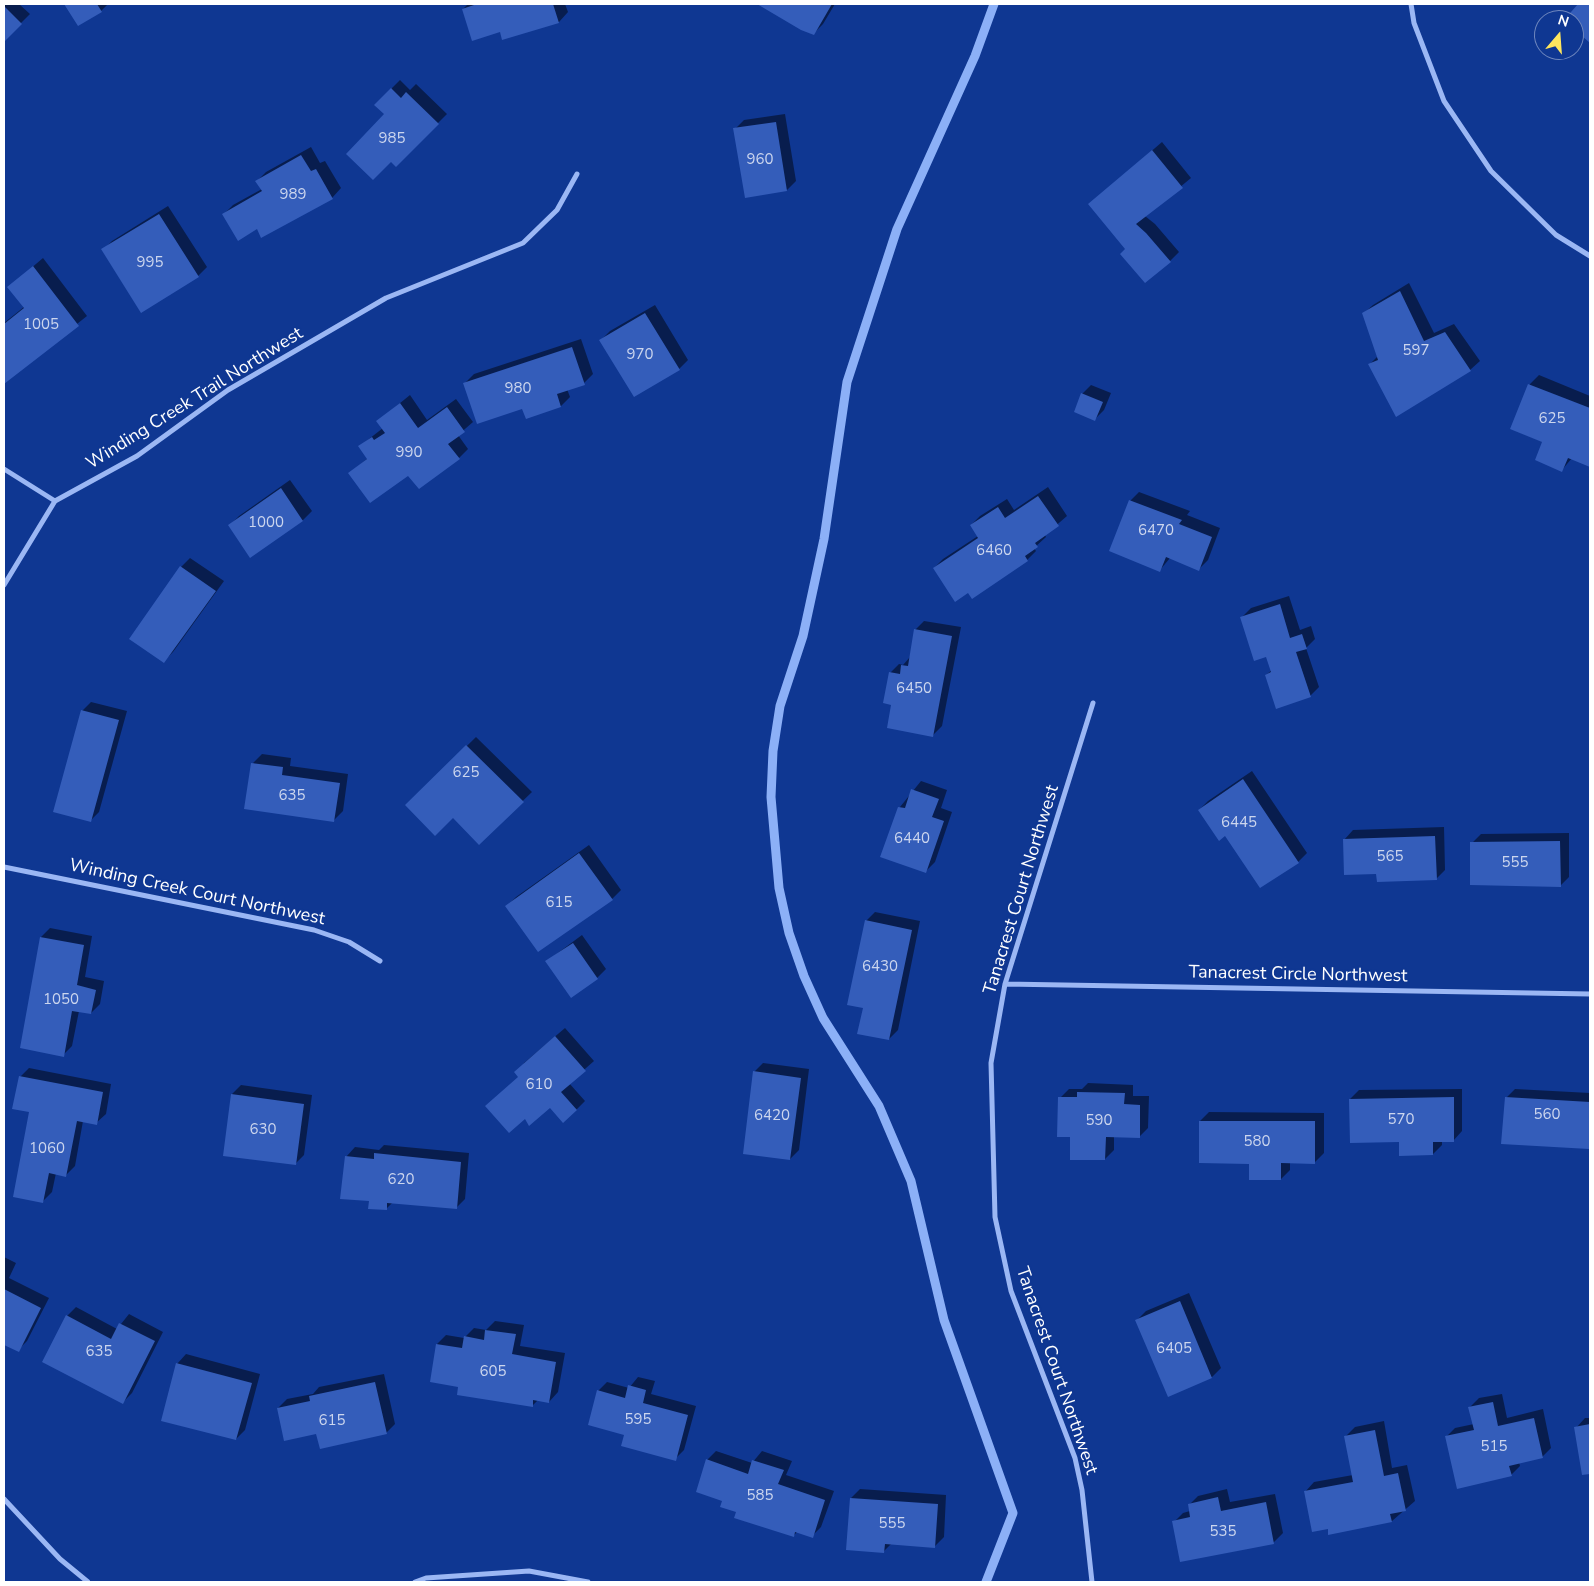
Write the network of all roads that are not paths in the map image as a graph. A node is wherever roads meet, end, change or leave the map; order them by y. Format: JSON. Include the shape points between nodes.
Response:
{"nodes":[{"id":1,"x":1411,"y":4,"type":"edge"},
{"id":2,"x":577,"y":174,"type":"dead end"},
{"id":3,"x":1590,"y":256,"type":"edge"},
{"id":4,"x":4,"y":469,"type":"edge"},
{"id":5,"x":54,"y":501,"type":"junction"},
{"id":6,"x":4,"y":586,"type":"edge"},
{"id":7,"x":1093,"y":703,"type":"dead end"},
{"id":8,"x":4,"y":867,"type":"edge"},
{"id":9,"x":380,"y":961,"type":"dead end"},
{"id":10,"x":1006,"y":984,"type":"junction"},
{"id":11,"x":1590,"y":994,"type":"edge"},
{"id":12,"x":4,"y":1500,"type":"edge"},
{"id":13,"x":88,"y":1582,"type":"edge"},
{"id":14,"x":415,"y":1582,"type":"edge"},
{"id":15,"x":588,"y":1582,"type":"edge"},
{"id":16,"x":1092,"y":1582,"type":"edge"}],
"edges":[{"from":1,"to":3,"type":"street","via":[[1414,23],[1444,101],[1491,171],[1556,235]]},
{"from":2,"to":5,"type":"street","name":"Winding Creek Trail Northwest","via":[[557,210],[523,243],[386,298],[228,390],[136,456]]},
{"from":4,"to":5,"type":"street"},
{"from":5,"to":6,"type":"street"},
{"from":7,"to":10,"type":"street","name":"Tanacrest Court Northwest"},
{"from":8,"to":9,"type":"street","name":"Winding Creek Court Northwest","via":[[314,930],[349,942]]},
{"from":10,"to":11,"type":"street","name":"Tanacrest Circle Northwest"},
{"from":10,"to":16,"type":"street","name":"Tanacrest Court Northwest","via":[[992,1063],[995,1217],[1011,1290],[1075,1458],[1082,1490]]},
{"from":12,"to":13,"type":"street"},
{"from":14,"to":15,"type":"street","via":[[426,1578],[529,1571]]}]}
